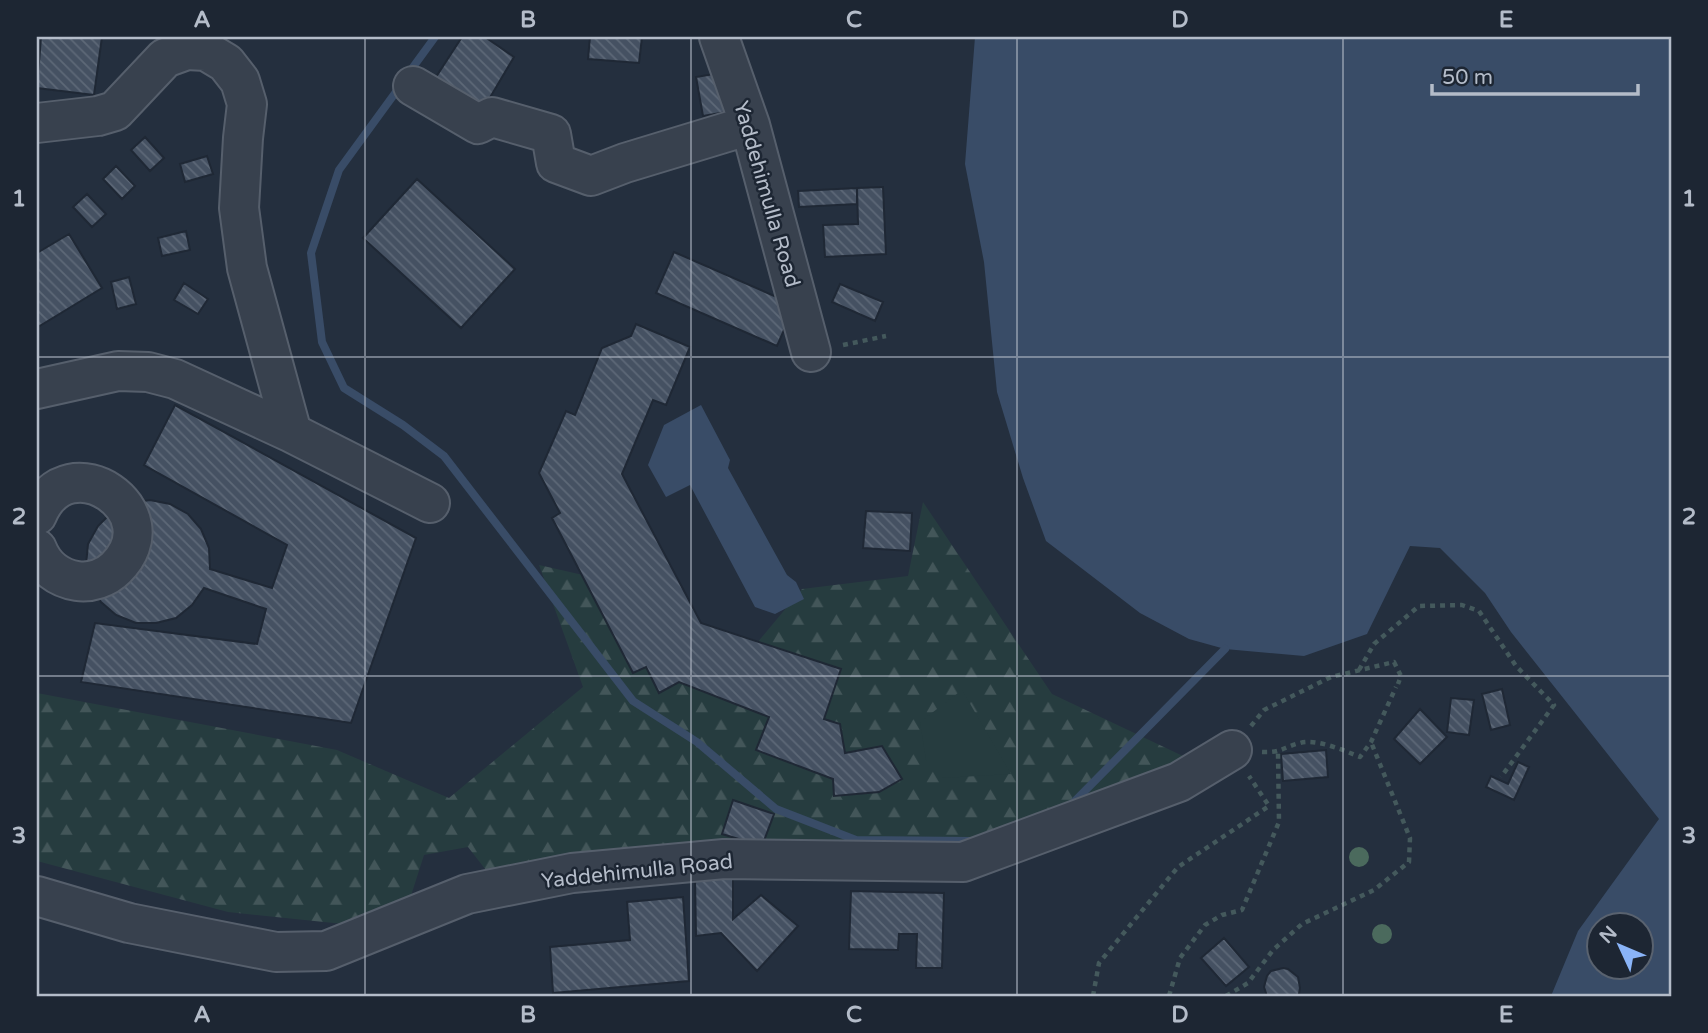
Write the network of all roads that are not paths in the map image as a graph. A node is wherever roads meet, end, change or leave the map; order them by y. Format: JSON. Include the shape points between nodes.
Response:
{"nodes":[{"id":1,"x":719,"y":37,"type":"edge"},
{"id":2,"x":413,"y":86,"type":"dead end"},
{"id":3,"x":37,"y":123,"type":"edge"},
{"id":4,"x":750,"y":125,"type":"junction"},
{"id":5,"x":811,"y":352,"type":"road end"},
{"id":6,"x":37,"y":389,"type":"edge"},
{"id":7,"x":292,"y":433,"type":"junction"},
{"id":8,"x":430,"y":503,"type":"dead end"},
{"id":9,"x":40,"y":505,"type":"edge"},
{"id":10,"x":37,"y":549,"type":"edge"},
{"id":11,"x":1232,"y":750,"type":"road end"},
{"id":12,"x":37,"y":896,"type":"edge"}],
"edges":[{"from":1,"to":4,"type":"street","name":"Yaddehimulla Road"},
{"from":2,"to":4,"type":"street","via":[[478,124],[492,117],[551,134],[556,163],[591,176]]},
{"from":3,"to":7,"type":"street","via":[[115,111],[165,58],[187,50],[206,51],[226,62],[240,81],[247,104],[239,208],[247,268]]},
{"from":4,"to":5,"type":"street","name":"Yaddehimulla Road"},
{"from":6,"to":7,"type":"street","via":[[118,371],[148,372],[175,379]]},
{"from":7,"to":8,"type":"street"},
{"from":9,"to":10,"type":"street","via":[[75,483],[106,488],[128,510],[131,542],[114,570],[83,582],[52,571]]},
{"from":11,"to":12,"type":"street","name":"Yaddehimulla Road","via":[[1179,782],[963,862],[724,859],[572,873],[467,894],[326,951],[276,952],[129,923]]}]}
